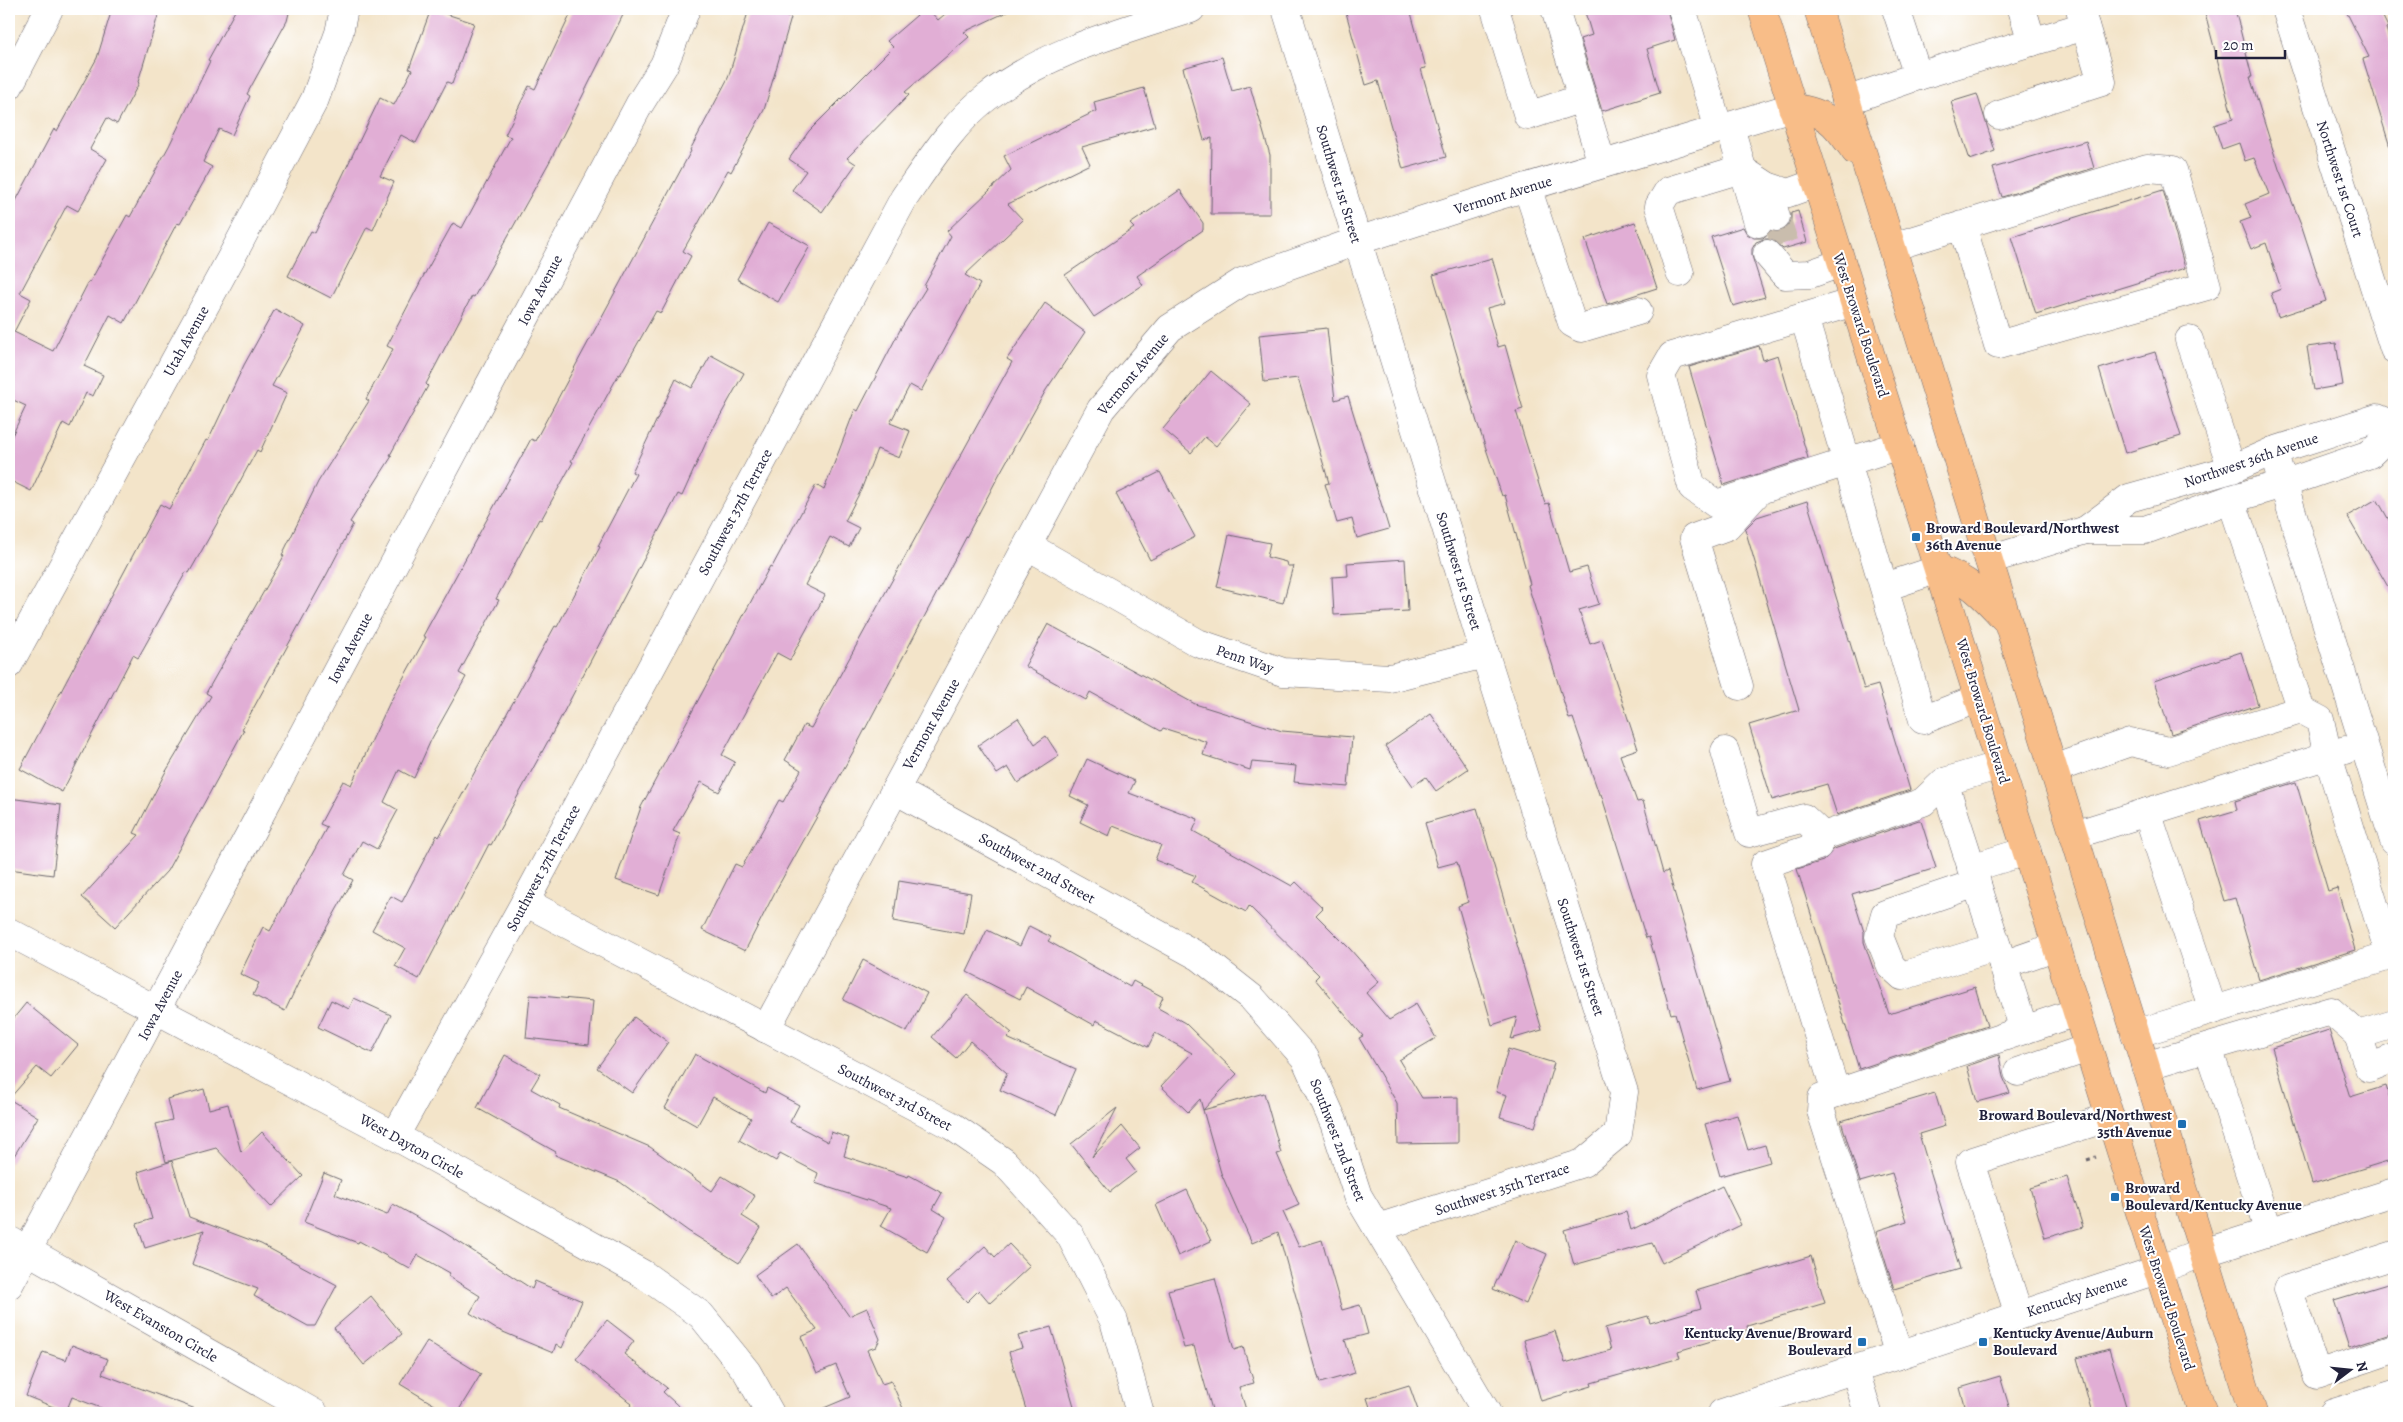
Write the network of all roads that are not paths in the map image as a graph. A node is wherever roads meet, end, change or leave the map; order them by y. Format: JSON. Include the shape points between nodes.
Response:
{"nodes":[{"id":1,"x":48,"y":9,"type":"edge"},
{"id":2,"x":344,"y":9,"type":"edge"},
{"id":3,"x":686,"y":9,"type":"edge"},
{"id":4,"x":1191,"y":9,"type":"edge"},
{"id":5,"x":1286,"y":9,"type":"edge"},
{"id":6,"x":1495,"y":9,"type":"edge"},
{"id":7,"x":1555,"y":9,"type":"edge"},
{"id":8,"x":1682,"y":9,"type":"edge"},
{"id":9,"x":1762,"y":9,"type":"edge"},
{"id":10,"x":1818,"y":9,"type":"edge"},
{"id":11,"x":1896,"y":9,"type":"edge"},
{"id":12,"x":2022,"y":9,"type":"edge"},
{"id":13,"x":2286,"y":9,"type":"edge"},
{"id":14,"x":2083,"y":17,"type":"edge"},
{"id":15,"x":2032,"y":42,"type":"junction"},
{"id":16,"x":1918,"y":76,"type":"junction"},
{"id":17,"x":9,"y":86,"type":"edge"},
{"id":18,"x":1582,"y":98,"type":"junction"},
{"id":19,"x":1846,"y":101,"type":"junction"},
{"id":20,"x":1792,"y":107,"type":"junction"},
{"id":21,"x":1999,"y":115,"type":"dead end"},
{"id":22,"x":1725,"y":128,"type":"junction"},
{"id":23,"x":1602,"y":164,"type":"junction"},
{"id":24,"x":1868,"y":168,"type":"junction"},
{"id":25,"x":1741,"y":169,"type":"junction"},
{"id":26,"x":1816,"y":183,"type":"junction"},
{"id":27,"x":1527,"y":187,"type":"junction"},
{"id":28,"x":1962,"y":225,"type":"junction"},
{"id":29,"x":1357,"y":241,"type":"junction"},
{"id":30,"x":1892,"y":247,"type":"junction"},
{"id":31,"x":1776,"y":251,"type":"tunnel mouth"},
{"id":32,"x":1842,"y":263,"type":"junction"},
{"id":33,"x":1680,"y":273,"type":"dead end"},
{"id":34,"x":1854,"y":302,"type":"junction"},
{"id":35,"x":1638,"y":310,"type":"dead end"},
{"id":36,"x":1804,"y":317,"type":"junction"},
{"id":37,"x":2189,"y":340,"type":"dead end"},
{"id":38,"x":2394,"y":349,"type":"edge"},
{"id":39,"x":2394,"y":425,"type":"edge"},
{"id":40,"x":2394,"y":431,"type":"edge"},
{"id":41,"x":1900,"y":445,"type":"junction"},
{"id":42,"x":2273,"y":451,"type":"junction"},
{"id":43,"x":1847,"y":463,"type":"junction"},
{"id":44,"x":2232,"y":470,"type":"junction"},
{"id":45,"x":2283,"y":484,"type":"junction"},
{"id":46,"x":1760,"y":490,"type":"junction"},
{"id":47,"x":2231,"y":499,"type":"junction"},
{"id":48,"x":2086,"y":530,"type":"junction"},
{"id":49,"x":1028,"y":546,"type":"junction"},
{"id":50,"x":1989,"y":560,"type":"junction"},
{"id":51,"x":1939,"y":569,"type":"junction"},
{"id":52,"x":1885,"y":588,"type":"junction"},
{"id":53,"x":2009,"y":622,"type":"junction"},
{"id":54,"x":1485,"y":654,"type":"junction"},
{"id":55,"x":9,"y":664,"type":"edge"},
{"id":56,"x":1740,"y":686,"type":"dead end"},
{"id":57,"x":1979,"y":698,"type":"junction"},
{"id":58,"x":2301,"y":710,"type":"junction"},
{"id":59,"x":2364,"y":743,"type":"junction"},
{"id":60,"x":1726,"y":751,"type":"dead end"},
{"id":61,"x":2328,"y":756,"type":"junction"},
{"id":62,"x":2000,"y":765,"type":"junction"},
{"id":63,"x":2054,"y":769,"type":"junction"},
{"id":64,"x":1944,"y":782,"type":"junction"},
{"id":65,"x":895,"y":790,"type":"junction"},
{"id":66,"x":2147,"y":812,"type":"junction"},
{"id":67,"x":2074,"y":835,"type":"junction"},
{"id":68,"x":1823,"y":836,"type":"junction"},
{"id":69,"x":2394,"y":842,"type":"edge"},
{"id":70,"x":2027,"y":851,"type":"junction"},
{"id":71,"x":1974,"y":876,"type":"junction"},
{"id":72,"x":525,"y":902,"type":"junction"},
{"id":73,"x":9,"y":932,"type":"edge"},
{"id":74,"x":2057,"y":946,"type":"junction"},
{"id":75,"x":2000,"y":956,"type":"junction"},
{"id":76,"x":158,"y":1010,"type":"junction"},
{"id":77,"x":2213,"y":1010,"type":"junction"},
{"id":78,"x":2077,"y":1012,"type":"junction"},
{"id":79,"x":2394,"y":1024,"type":"edge"},
{"id":80,"x":766,"y":1029,"type":"junction"},
{"id":81,"x":2024,"y":1030,"type":"junction"},
{"id":82,"x":2136,"y":1034,"type":"junction"},
{"id":83,"x":2358,"y":1035,"type":"junction"},
{"id":84,"x":2088,"y":1048,"type":"junction"},
{"id":85,"x":2208,"y":1048,"type":"junction"},
{"id":86,"x":2394,"y":1058,"type":"edge"},
{"id":87,"x":2145,"y":1066,"type":"junction"},
{"id":88,"x":2018,"y":1072,"type":"dead end"},
{"id":89,"x":1836,"y":1093,"type":"junction"},
{"id":90,"x":2110,"y":1117,"type":"junction"},
{"id":91,"x":1618,"y":1134,"type":"joint"},
{"id":92,"x":395,"y":1136,"type":"junction"},
{"id":93,"x":2394,"y":1192,"type":"edge"},
{"id":94,"x":1377,"y":1228,"type":"junction"},
{"id":95,"x":2269,"y":1232,"type":"junction"},
{"id":96,"x":18,"y":1245,"type":"edge"},
{"id":97,"x":2203,"y":1253,"type":"junction"},
{"id":98,"x":2394,"y":1255,"type":"edge"},
{"id":99,"x":2158,"y":1270,"type":"junction"},
{"id":100,"x":9,"y":1285,"type":"edge"},
{"id":101,"x":2019,"y":1316,"type":"junction"},
{"id":102,"x":2394,"y":1349,"type":"edge"},
{"id":103,"x":1899,"y":1355,"type":"junction"},
{"id":104,"x":1855,"y":1370,"type":"junction"},
{"id":105,"x":2394,"y":1394,"type":"edge"},
{"id":106,"x":314,"y":1413,"type":"edge"},
{"id":107,"x":770,"y":1413,"type":"edge"},
{"id":108,"x":1140,"y":1413,"type":"edge"},
{"id":109,"x":1487,"y":1413,"type":"edge"},
{"id":110,"x":1722,"y":1413,"type":"edge"},
{"id":111,"x":1868,"y":1413,"type":"edge"},
{"id":112,"x":2203,"y":1413,"type":"edge"},
{"id":113,"x":2253,"y":1413,"type":"edge"},
{"id":114,"x":2333,"y":1413,"type":"edge"}],
"edges":[{"from":1,"to":17,"type":"street"},
{"from":2,"to":55,"type":"street","name":"Utah Avenue","via":[[339,33],[315,99]]},
{"from":3,"to":76,"type":"street","name":"Iowa Avenue","via":[[664,65],[639,105]]},
{"from":4,"to":72,"type":"street","name":"Southwest 37th Terrace","via":[[1096,40],[1038,64],[985,98],[942,143],[904,198]]},
{"from":5,"to":29,"type":"street","name":"Southwest 1st Street"},
{"from":6,"to":18,"type":"street","via":[[1528,116]]},
{"from":7,"to":18,"type":"street"},
{"from":8,"to":22,"type":"street"},
{"from":9,"to":20,"type":"main road","name":"West Broward Boulevard"},
{"from":10,"to":19,"type":"main road"},
{"from":11,"to":16,"type":"street"},
{"from":12,"to":15,"type":"street"},
{"from":13,"to":38,"type":"street","name":"Northwest 1st Court"},
{"from":14,"to":15,"type":"street"},
{"from":14,"to":21,"type":"street","via":[[2102,82]]},
{"from":15,"to":16,"type":"street"},
{"from":16,"to":19,"type":"street"},
{"from":18,"to":23,"type":"street"},
{"from":19,"to":24,"type":"main road"},
{"from":20,"to":22,"type":"street","name":"Vermont Avenue"},
{"from":20,"to":24,"type":"main road","via":[[1815,111],[1835,123]]},
{"from":20,"to":26,"type":"main road","name":"West Broward Boulevard"},
{"from":22,"to":23,"type":"street","name":"Vermont Avenue"},
{"from":22,"to":25,"type":"street"},
{"from":23,"to":27,"type":"street","name":"Vermont Avenue"},
{"from":24,"to":30,"type":"main road"},
{"from":25,"to":26,"type":"street","via":[[1766,209],[1788,193]]},
{"from":25,"to":33,"type":"street","via":[[1668,191],[1659,206]]},
{"from":26,"to":32,"type":"main road","name":"West Broward Boulevard"},
{"from":27,"to":29,"type":"street","name":"Vermont Avenue"},
{"from":27,"to":35,"type":"street","via":[[1572,324],[1581,328]]},
{"from":28,"to":28,"type":"street","via":[[2147,168],[2173,170],[2207,286],[1998,345]]},
{"from":28,"to":30,"type":"street"},
{"from":29,"to":49,"type":"street","name":"Vermont Avenue","via":[[1242,282],[1170,328],[1101,409]]},
{"from":29,"to":54,"type":"street","name":"Southwest 1st Street"},
{"from":30,"to":50,"type":"main road"},
{"from":31,"to":32,"type":"street","via":[[1785,275],[1810,274]]},
{"from":32,"to":34,"type":"main road","name":"West Broward Boulevard"},
{"from":34,"to":36,"type":"street"},
{"from":34,"to":41,"type":"main road","name":"West Broward Boulevard"},
{"from":36,"to":43,"type":"street"},
{"from":36,"to":46,"type":"street","via":[[1672,356],[1662,375],[1692,487],[1716,504]]},
{"from":37,"to":44,"type":"street"},
{"from":39,"to":42,"type":"street","name":"Northwest 36th Avenue","via":[[2377,418]]},
{"from":40,"to":45,"type":"street","name":"Northwest 36th Avenue","via":[[2370,454]]},
{"from":41,"to":43,"type":"street"},
{"from":41,"to":51,"type":"main road","name":"West Broward Boulevard"},
{"from":42,"to":44,"type":"street","name":"Northwest 36th Avenue"},
{"from":42,"to":45,"type":"street"},
{"from":43,"to":46,"type":"street"},
{"from":43,"to":52,"type":"street"},
{"from":44,"to":48,"type":"street","name":"Northwest 36th Avenue","via":[[2129,498]]},
{"from":45,"to":47,"type":"street","name":"Northwest 36th Avenue"},
{"from":45,"to":59,"type":"street"},
{"from":46,"to":56,"type":"street","via":[[1727,526],[1694,538]]},
{"from":47,"to":48,"type":"street","name":"Northwest 36th Avenue","via":[[2144,530]]},
{"from":47,"to":58,"type":"street"},
{"from":48,"to":50,"type":"street","name":"Northwest 36th Avenue"},
{"from":49,"to":54,"type":"street","name":"Penn Way","via":[[1198,643],[1283,672],[1390,678]]},
{"from":49,"to":65,"type":"street","name":"Vermont Avenue"},
{"from":50,"to":53,"type":"main road"},
{"from":51,"to":52,"type":"street"},
{"from":51,"to":53,"type":"main road","via":[[1956,574],[1979,590]]},
{"from":51,"to":57,"type":"main road","name":"West Broward Boulevard"},
{"from":52,"to":57,"type":"street","via":[[1923,720]]},
{"from":53,"to":63,"type":"main road"},
{"from":54,"to":91,"type":"street","name":"Southwest 1st Street","via":[[1624,1092]]},
{"from":57,"to":62,"type":"main road","name":"West Broward Boulevard"},
{"from":58,"to":61,"type":"street","via":[[2320,720]]},
{"from":58,"to":63,"type":"street","via":[[2168,751],[2130,742]]},
{"from":59,"to":61,"type":"street"},
{"from":59,"to":69,"type":"street"},
{"from":60,"to":68,"type":"street","via":[[1749,833],[1804,818]]},
{"from":61,"to":66,"type":"street"},
{"from":61,"to":77,"type":"street","via":[[2390,956]]},
{"from":62,"to":64,"type":"street"},
{"from":62,"to":70,"type":"main road","name":"West Broward Boulevard"},
{"from":63,"to":67,"type":"main road"},
{"from":64,"to":68,"type":"street","via":[[1923,802]]},
{"from":64,"to":71,"type":"street"},
{"from":65,"to":80,"type":"street","name":"Vermont Avenue"},
{"from":65,"to":94,"type":"street","name":"Southwest 2nd Street","via":[[1200,957],[1252,998],[1305,1058],[1334,1123],[1358,1196]]},
{"from":66,"to":67,"type":"street"},
{"from":66,"to":77,"type":"street"},
{"from":67,"to":82,"type":"main road"},
{"from":68,"to":89,"type":"street","via":[[1818,846],[1766,864]]},
{"from":70,"to":71,"type":"street"},
{"from":70,"to":74,"type":"main road","name":"West Broward Boulevard"},
{"from":71,"to":75,"type":"street"},
{"from":71,"to":75,"type":"street","via":[[1885,914],[1880,936],[1891,966],[1902,976]]},
{"from":72,"to":80,"type":"street","name":"Southwest 3rd Street"},
{"from":72,"to":92,"type":"street","name":"Southwest 37th Terrace"},
{"from":73,"to":76,"type":"street","name":"West Dayton Circle"},
{"from":74,"to":75,"type":"street"},
{"from":74,"to":78,"type":"main road","name":"West Broward Boulevard"},
{"from":75,"to":81,"type":"street"},
{"from":76,"to":92,"type":"street","name":"West Dayton Circle"},
{"from":76,"to":96,"type":"street","name":"Iowa Avenue"},
{"from":77,"to":82,"type":"street"},
{"from":78,"to":81,"type":"street"},
{"from":78,"to":84,"type":"main road","name":"West Broward Boulevard"},
{"from":79,"to":83,"type":"street"},
{"from":80,"to":108,"type":"street","name":"Southwest 3rd Street","via":[[952,1126],[1004,1162],[1070,1235],[1114,1321]]},
{"from":81,"to":89,"type":"street"},
{"from":82,"to":87,"type":"main road"},
{"from":83,"to":85,"type":"street","via":[[2331,1011]]},
{"from":83,"to":86,"type":"street","via":[[2368,1068]]},
{"from":84,"to":88,"type":"street"},
{"from":84,"to":90,"type":"main road","name":"West Broward Boulevard"},
{"from":85,"to":87,"type":"street"},
{"from":85,"to":95,"type":"street"},
{"from":87,"to":97,"type":"main road"},
{"from":89,"to":103,"type":"street","via":[[1822,1098],[1821,1111]]},
{"from":90,"to":99,"type":"main road","name":"West Broward Boulevard"},
{"from":90,"to":101,"type":"street","via":[[1970,1162]]},
{"from":91,"to":94,"type":"street","name":"Southwest 35th Terrace","via":[[1584,1163]]},
{"from":92,"to":107,"type":"street","name":"West Dayton Circle","via":[[642,1274],[701,1315],[747,1372]]},
{"from":93,"to":95,"type":"street","name":"Kentucky Avenue"},
{"from":94,"to":109,"type":"street","name":"Southwest 2nd Street"},
{"from":95,"to":97,"type":"street","name":"Kentucky Avenue"},
{"from":96,"to":100,"type":"street","name":"Iowa Avenue"},
{"from":96,"to":106,"type":"street","name":"West Evanston Circle"},
{"from":97,"to":99,"type":"street","name":"Kentucky Avenue"},
{"from":97,"to":113,"type":"main road"},
{"from":98,"to":102,"type":"street","via":[[2288,1289],[2317,1375]]},
{"from":99,"to":101,"type":"street","name":"Kentucky Avenue"},
{"from":99,"to":112,"type":"main road","name":"West Broward Boulevard"},
{"from":101,"to":103,"type":"street","name":"Kentucky Avenue"},
{"from":103,"to":104,"type":"street","name":"Kentucky Avenue"},
{"from":104,"to":110,"type":"street","name":"Kentucky Avenue"},
{"from":104,"to":111,"type":"street"},
{"from":105,"to":114,"type":"street"}]}
